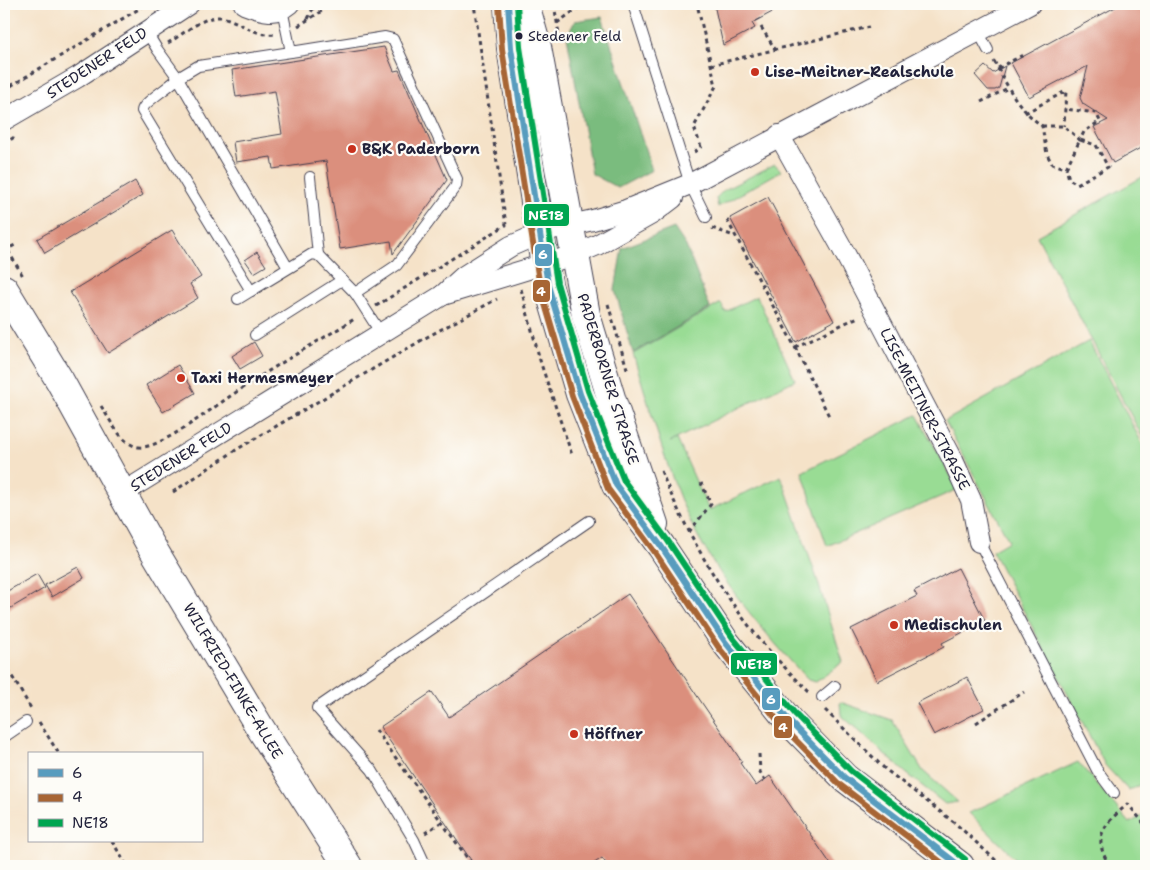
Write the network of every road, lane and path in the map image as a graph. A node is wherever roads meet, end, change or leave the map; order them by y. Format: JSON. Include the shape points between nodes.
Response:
{"nodes":[{"id":1,"x":147,"y":4,"type":"edge"},
{"id":2,"x":190,"y":4,"type":"edge"},
{"id":3,"x":244,"y":4,"type":"edge"},
{"id":4,"x":315,"y":4,"type":"edge"},
{"id":5,"x":474,"y":4,"type":"edge"},
{"id":6,"x":508,"y":4,"type":"edge"},
{"id":7,"x":525,"y":4,"type":"edge"},
{"id":8,"x":554,"y":4,"type":"edge"},
{"id":9,"x":584,"y":4,"type":"edge"},
{"id":10,"x":634,"y":4,"type":"edge"},
{"id":11,"x":696,"y":4,"type":"edge"},
{"id":12,"x":1030,"y":4,"type":"edge"},
{"id":13,"x":285,"y":6,"type":"edge"},
{"id":14,"x":308,"y":20,"type":"dead end"},
{"id":15,"x":557,"y":23,"type":"junction"},
{"id":16,"x":761,"y":27,"type":"dead end"},
{"id":17,"x":869,"y":27,"type":"dead end"},
{"id":18,"x":146,"y":31,"type":"junction"},
{"id":19,"x":978,"y":31,"type":"junction"},
{"id":20,"x":560,"y":42,"type":"dead end"},
{"id":21,"x":775,"y":50,"type":"junction"},
{"id":22,"x":988,"y":50,"type":"joint"},
{"id":23,"x":291,"y":52,"type":"junction"},
{"id":24,"x":1023,"y":55,"type":"dead end"},
{"id":25,"x":711,"y":65,"type":"junction"},
{"id":26,"x":998,"y":68,"type":"junction"},
{"id":27,"x":178,"y":78,"type":"junction"},
{"id":28,"x":1008,"y":88,"type":"junction"},
{"id":29,"x":4,"y":90,"type":"edge"},
{"id":30,"x":981,"y":102,"type":"dead end"},
{"id":31,"x":1064,"y":110,"type":"junction"},
{"id":32,"x":1025,"y":113,"type":"junction"},
{"id":33,"x":4,"y":120,"type":"edge"},
{"id":34,"x":1042,"y":126,"type":"junction"},
{"id":35,"x":1064,"y":126,"type":"junction"},
{"id":36,"x":780,"y":135,"type":"junction"},
{"id":37,"x":1080,"y":140,"type":"junction"},
{"id":38,"x":683,"y":159,"type":"junction"},
{"id":39,"x":1066,"y":168,"type":"junction"},
{"id":40,"x":310,"y":176,"type":"dead end"},
{"id":41,"x":690,"y":184,"type":"junction"},
{"id":42,"x":706,"y":217,"type":"dead end"},
{"id":43,"x":727,"y":220,"type":"dead end"},
{"id":44,"x":506,"y":225,"type":"junction"},
{"id":45,"x":568,"y":226,"type":"junction"},
{"id":46,"x":714,"y":230,"type":"dead end"},
{"id":47,"x":539,"y":233,"type":"junction"},
{"id":48,"x":734,"y":236,"type":"junction"},
{"id":49,"x":4,"y":244,"type":"edge"},
{"id":50,"x":15,"y":245,"type":"dead end"},
{"id":51,"x":511,"y":246,"type":"junction"},
{"id":52,"x":5,"y":250,"type":"edge"},
{"id":53,"x":318,"y":255,"type":"junction"},
{"id":54,"x":574,"y":255,"type":"junction"},
{"id":55,"x":288,"y":268,"type":"junction"},
{"id":56,"x":546,"y":275,"type":"junction"},
{"id":57,"x":342,"y":280,"type":"junction"},
{"id":58,"x":520,"y":281,"type":"junction"},
{"id":59,"x":15,"y":285,"type":"edge"},
{"id":60,"x":251,"y":291,"type":"junction"},
{"id":61,"x":355,"y":293,"type":"junction"},
{"id":62,"x":515,"y":293,"type":"dead end"},
{"id":63,"x":443,"y":295,"type":"junction"},
{"id":64,"x":502,"y":297,"type":"dead end"},
{"id":65,"x":238,"y":299,"type":"dead end"},
{"id":66,"x":607,"y":299,"type":"dead end"},
{"id":67,"x":874,"y":309,"type":"junction"},
{"id":68,"x":366,"y":312,"type":"junction"},
{"id":69,"x":380,"y":332,"type":"junction"},
{"id":70,"x":255,"y":334,"type":"dead end"},
{"id":71,"x":794,"y":347,"type":"junction"},
{"id":72,"x":629,"y":374,"type":"dead end"},
{"id":73,"x":100,"y":405,"type":"dead end"},
{"id":74,"x":829,"y":416,"type":"dead end"},
{"id":75,"x":572,"y":455,"type":"dead end"},
{"id":76,"x":659,"y":466,"type":"dead end"},
{"id":77,"x":701,"y":483,"type":"dead end"},
{"id":78,"x":173,"y":492,"type":"dead end"},
{"id":79,"x":121,"y":494,"type":"junction"},
{"id":80,"x":590,"y":521,"type":"dead end"},
{"id":81,"x":689,"y":532,"type":"junction"},
{"id":82,"x":979,"y":542,"type":"joint"},
{"id":83,"x":661,"y":546,"type":"junction"},
{"id":84,"x":835,"y":686,"type":"dead end"},
{"id":85,"x":1024,"y":692,"type":"dead end"},
{"id":86,"x":820,"y":699,"type":"joint"},
{"id":87,"x":824,"y":708,"type":"dead end"},
{"id":88,"x":26,"y":722,"type":"dead end"},
{"id":89,"x":976,"y":723,"type":"dead end"},
{"id":90,"x":376,"y":730,"type":"dead end"},
{"id":91,"x":4,"y":737,"type":"edge"},
{"id":92,"x":759,"y":754,"type":"dead end"},
{"id":93,"x":765,"y":780,"type":"dead end"},
{"id":94,"x":1114,"y":793,"type":"dead end"},
{"id":95,"x":443,"y":821,"type":"junction"},
{"id":96,"x":1146,"y":826,"type":"edge"},
{"id":97,"x":426,"y":833,"type":"dead end"},
{"id":98,"x":113,"y":842,"type":"edge"},
{"id":99,"x":127,"y":866,"type":"edge"},
{"id":100,"x":348,"y":866,"type":"edge"},
{"id":101,"x":426,"y":866,"type":"edge"},
{"id":102,"x":473,"y":866,"type":"edge"},
{"id":103,"x":960,"y":866,"type":"edge"},
{"id":104,"x":1002,"y":866,"type":"edge"},
{"id":105,"x":1110,"y":866,"type":"edge"}],
"edges":[{"from":1,"to":29,"type":"path"},
{"from":2,"to":18,"type":"street","name":"STEDENER FELD"},
{"from":3,"to":13,"type":"street","via":[[264,11]]},
{"from":4,"to":14,"type":"path"},
{"from":5,"to":44,"type":"path"},
{"from":6,"to":47,"type":"street","name":"PADERBORNER STRASSE","via":[[511,48]]},
{"from":7,"to":45,"type":"street","name":"PADERBORNER STRASSE","via":[[537,47]]},
{"from":8,"to":15,"type":"path"},
{"from":9,"to":15,"type":"path"},
{"from":10,"to":38,"type":"lane"},
{"from":11,"to":25,"type":"path"},
{"from":12,"to":19,"type":"street"},
{"from":13,"to":23,"type":"lane"},
{"from":15,"to":20,"type":"path"},
{"from":16,"to":21,"type":"path"},
{"from":17,"to":21,"type":"path"},
{"from":18,"to":27,"type":"lane"},
{"from":18,"to":33,"type":"street","name":"STEDENER FELD","via":[[78,77]]},
{"from":19,"to":22,"type":"lane"},
{"from":19,"to":36,"type":"street"},
{"from":21,"to":25,"type":"path"},
{"from":22,"to":26,"type":"path"},
{"from":23,"to":27,"type":"lane","via":[[198,66]]},
{"from":23,"to":61,"type":"lane","via":[[393,39],[457,179],[456,186],[397,265]]},
{"from":24,"to":26,"type":"path"},
{"from":25,"to":38,"type":"path","via":[[716,86],[694,127],[701,147]]},
{"from":26,"to":28,"type":"path"},
{"from":27,"to":55,"type":"lane"},
{"from":27,"to":60,"type":"lane","via":[[144,104],[142,111]]},
{"from":28,"to":30,"type":"path"},
{"from":28,"to":32,"type":"path"},
{"from":31,"to":32,"type":"path","via":[[1066,91]]},
{"from":31,"to":35,"type":"path"},
{"from":31,"to":37,"type":"path","via":[[1096,113],[1100,122],[1084,132]]},
{"from":32,"to":34,"type":"path"},
{"from":34,"to":35,"type":"path"},
{"from":34,"to":39,"type":"path","via":[[1052,164]]},
{"from":35,"to":37,"type":"path"},
{"from":36,"to":41,"type":"street"},
{"from":36,"to":67,"type":"street","name":"LISE-MEITNER-STRASSE"},
{"from":37,"to":39,"type":"path"},
{"from":37,"to":39,"type":"path","via":[[1096,145],[1108,167],[1077,184],[1069,180]]},
{"from":38,"to":41,"type":"lane"},
{"from":40,"to":53,"type":"lane"},
{"from":41,"to":42,"type":"lane"},
{"from":41,"to":45,"type":"street","via":[[614,214]]},
{"from":41,"to":54,"type":"street","via":[[652,214]]},
{"from":43,"to":48,"type":"path"},
{"from":44,"to":51,"type":"path"},
{"from":44,"to":68,"type":"path"},
{"from":45,"to":47,"type":"street","name":"STEDENER FELD"},
{"from":45,"to":54,"type":"street","name":"PADERBORNER STRASSE"},
{"from":46,"to":48,"type":"path"},
{"from":47,"to":51,"type":"street","name":"STEDENER FELD"},
{"from":47,"to":56,"type":"street","name":"PADERBORNER STRASSE"},
{"from":48,"to":71,"type":"path"},
{"from":49,"to":52,"type":"path"},
{"from":50,"to":52,"type":"path"},
{"from":51,"to":63,"type":"street","name":"STEDENER FELD","via":[[464,276]]},
{"from":52,"to":59,"type":"path"},
{"from":53,"to":55,"type":"lane","via":[[308,256]]},
{"from":53,"to":57,"type":"lane"},
{"from":54,"to":56,"type":"street"},
{"from":54,"to":83,"type":"street","name":"PADERBORNER STRASSE","via":[[586,315]]},
{"from":55,"to":60,"type":"lane"},
{"from":56,"to":58,"type":"street","name":"STEDENER FELD"},
{"from":56,"to":58,"type":"path"},
{"from":56,"to":83,"type":"street","name":"PADERBORNER STRASSE","via":[[580,394],[616,485]]},
{"from":57,"to":61,"type":"lane"},
{"from":57,"to":70,"type":"lane"},
{"from":58,"to":62,"type":"path"},
{"from":58,"to":63,"type":"street","name":"STEDENER FELD"},
{"from":58,"to":75,"type":"path","via":[[541,364]]},
{"from":59,"to":79,"type":"street","name":"STEDENER FELD","via":[[60,381]]},
{"from":60,"to":65,"type":"lane"},
{"from":61,"to":68,"type":"lane"},
{"from":63,"to":69,"type":"street","name":"STEDENER FELD"},
{"from":64,"to":78,"type":"path","via":[[427,337],[236,450]]},
{"from":66,"to":72,"type":"path"},
{"from":67,"to":71,"type":"path"},
{"from":67,"to":82,"type":"street","name":"LISE-MEITNER-STRASSE","via":[[971,500]]},
{"from":68,"to":69,"type":"lane"},
{"from":68,"to":73,"type":"path","via":[[235,392],[180,430],[148,446],[138,447],[127,441]]},
{"from":69,"to":79,"type":"street","name":"STEDENER FELD"},
{"from":71,"to":74,"type":"path"},
{"from":76,"to":81,"type":"path"},
{"from":77,"to":81,"type":"path","via":[[712,504]]},
{"from":79,"to":100,"type":"street","name":"WILFRIED-FINKE-ALLEE","via":[[262,730]]},
{"from":80,"to":101,"type":"lane","via":[[317,708],[372,770]]},
{"from":81,"to":86,"type":"path","via":[[715,577],[761,641]]},
{"from":82,"to":94,"type":"lane","name":"LISE-MEITNER-STRASSE","via":[[1097,770]]},
{"from":83,"to":103,"type":"street","name":"PADERBORNER STRASSE","via":[[726,643],[819,754],[873,801]]},
{"from":84,"to":86,"type":"lane"},
{"from":85,"to":89,"type":"path"},
{"from":87,"to":104,"type":"path","via":[[885,769],[955,823]]},
{"from":88,"to":91,"type":"lane"},
{"from":90,"to":95,"type":"path"},
{"from":92,"to":93,"type":"path","via":[[760,772]]},
{"from":95,"to":97,"type":"path"},
{"from":95,"to":102,"type":"path"},
{"from":96,"to":105,"type":"path","via":[[1128,804],[1113,816],[1101,835],[1101,848]]},
{"from":98,"to":99,"type":"path"}]}
